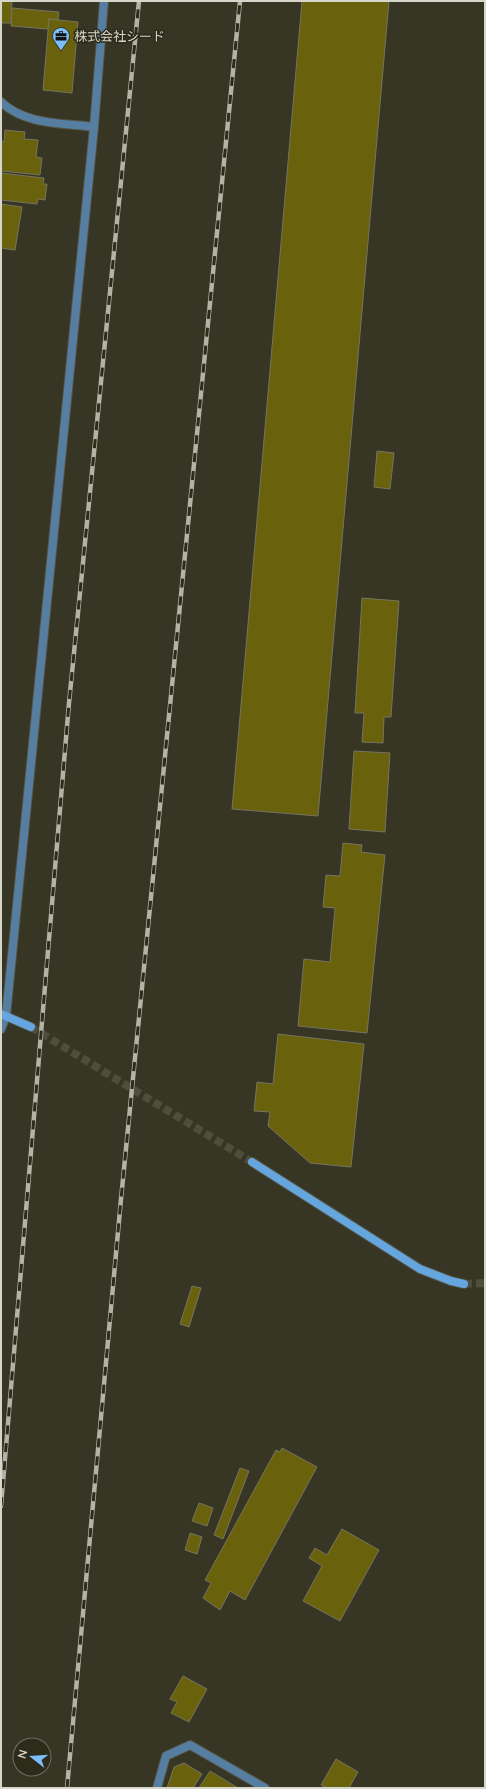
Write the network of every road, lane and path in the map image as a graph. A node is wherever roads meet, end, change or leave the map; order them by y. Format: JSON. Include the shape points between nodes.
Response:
{"nodes":[{"id":1,"x":104,"y":1,"type":"edge"},
{"id":2,"x":1,"y":102,"type":"edge"},
{"id":3,"x":94,"y":127,"type":"junction"},
{"id":4,"x":3,"y":1015,"type":"edge"},
{"id":5,"x":31,"y":1027,"type":"tunnel mouth"},
{"id":6,"x":1,"y":1029,"type":"edge"},
{"id":7,"x":252,"y":1162,"type":"tunnel mouth"},
{"id":8,"x":464,"y":1284,"type":"tunnel mouth"},
{"id":9,"x":157,"y":1788,"type":"edge"},
{"id":10,"x":265,"y":1788,"type":"edge"}],
"edges":[{"from":1,"to":3,"type":"street"},
{"from":2,"to":3,"type":"street","via":[[27,119]]},
{"from":3,"to":4,"type":"street"},
{"from":4,"to":5,"type":"street"},
{"from":4,"to":6,"type":"street"},
{"from":7,"to":8,"type":"street","via":[[420,1269]]},
{"from":9,"to":10,"type":"street","via":[[166,1756],[190,1745]]}]}
